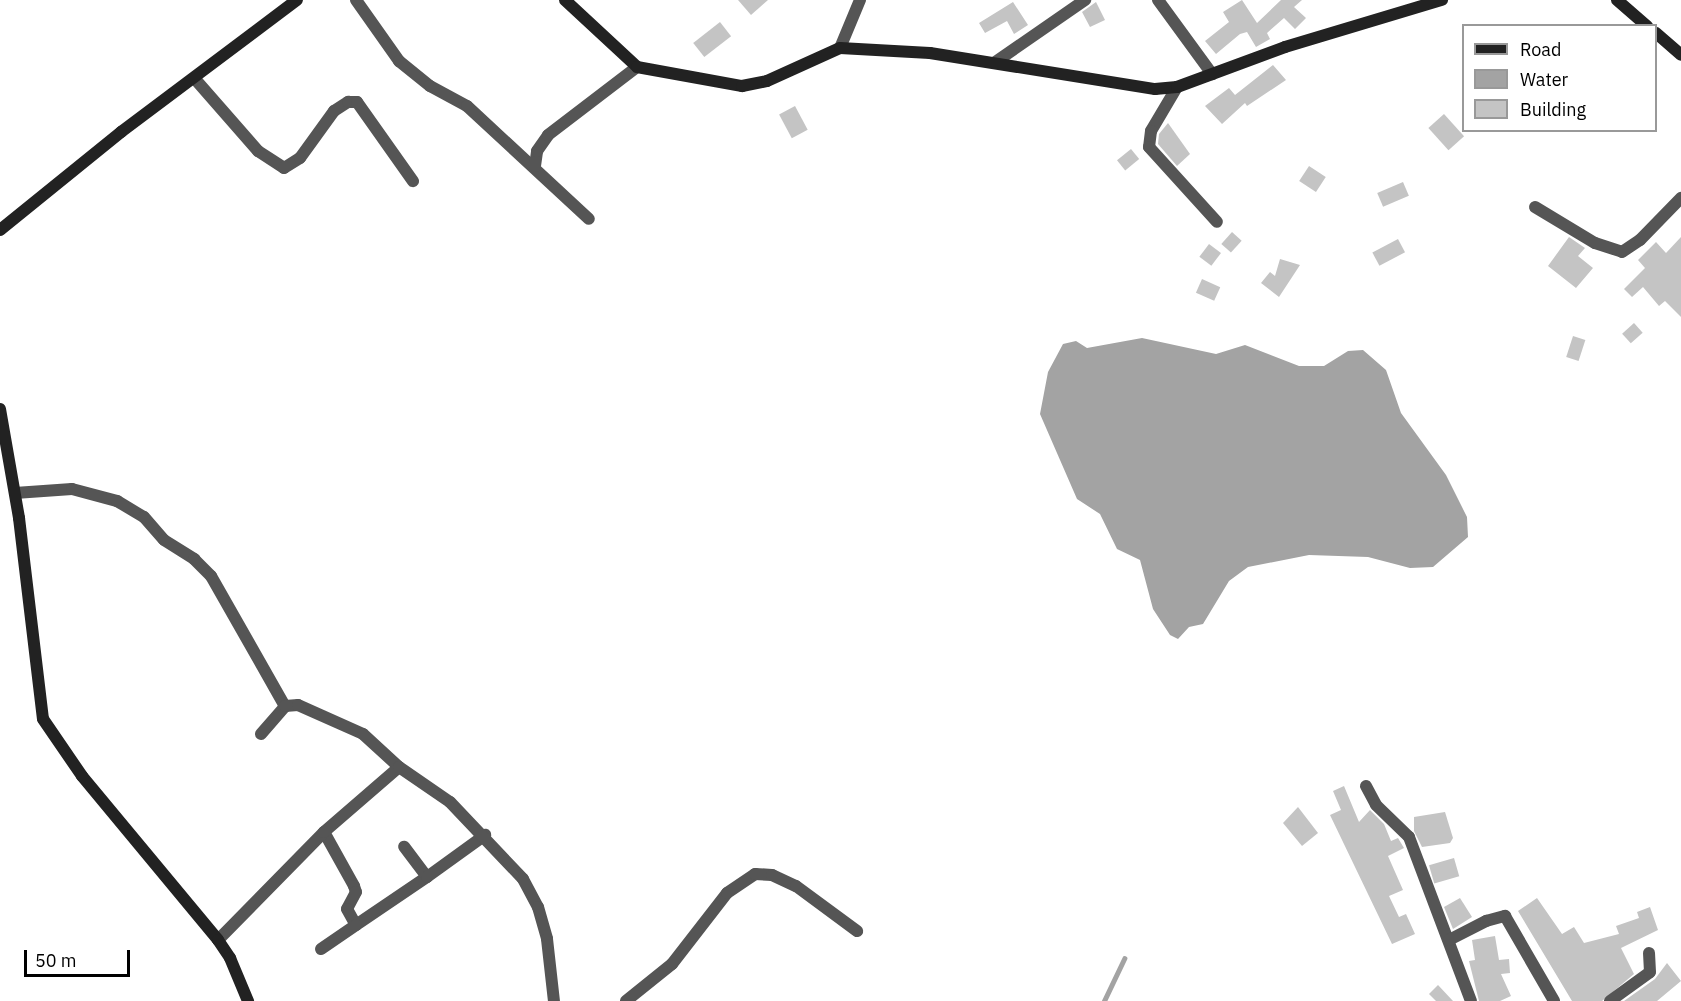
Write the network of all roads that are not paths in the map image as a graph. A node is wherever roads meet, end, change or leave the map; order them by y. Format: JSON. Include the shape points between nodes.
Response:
{"nodes":[{"id":1,"x":297,"y":0,"type":"edge"},
{"id":2,"x":356,"y":0,"type":"edge"},
{"id":3,"x":565,"y":0,"type":"edge"},
{"id":4,"x":860,"y":0,"type":"edge"},
{"id":5,"x":1085,"y":0,"type":"edge"},
{"id":6,"x":1158,"y":0,"type":"edge"},
{"id":7,"x":1443,"y":0,"type":"edge"},
{"id":8,"x":1617,"y":0,"type":"edge"},
{"id":9,"x":1645,"y":24,"type":"edge"},
{"id":10,"x":1657,"y":34,"type":"edge"},
{"id":11,"x":840,"y":48,"type":"junction"},
{"id":12,"x":1681,"y":55,"type":"edge"},
{"id":13,"x":994,"y":63,"type":"junction"},
{"id":14,"x":637,"y":67,"type":"junction"},
{"id":15,"x":1212,"y":74,"type":"junction"},
{"id":16,"x":195,"y":79,"type":"junction"},
{"id":17,"x":1177,"y":87,"type":"junction"},
{"id":18,"x":535,"y":166,"type":"junction"},
{"id":19,"x":413,"y":181,"type":"dead end"},
{"id":20,"x":1681,"y":198,"type":"edge"},
{"id":21,"x":1536,"y":207,"type":"dead end"},
{"id":22,"x":589,"y":219,"type":"dead end"},
{"id":23,"x":1217,"y":222,"type":"dead end"},
{"id":24,"x":0,"y":230,"type":"edge"},
{"id":25,"x":0,"y":409,"type":"edge"},
{"id":26,"x":15,"y":492,"type":"junction"},
{"id":27,"x":285,"y":706,"type":"junction"},
{"id":28,"x":261,"y":734,"type":"dead end"},
{"id":29,"x":399,"y":767,"type":"junction"},
{"id":30,"x":1366,"y":786,"type":"dead end"},
{"id":31,"x":324,"y":832,"type":"junction"},
{"id":32,"x":485,"y":835,"type":"junction"},
{"id":33,"x":404,"y":847,"type":"dead end"},
{"id":34,"x":427,"y":877,"type":"junction"},
{"id":35,"x":356,"y":926,"type":"junction"},
{"id":36,"x":857,"y":931,"type":"dead end"},
{"id":37,"x":218,"y":940,"type":"junction"},
{"id":38,"x":1449,"y":940,"type":"junction"},
{"id":39,"x":321,"y":949,"type":"dead end"},
{"id":40,"x":1649,"y":953,"type":"dead end"},
{"id":41,"x":248,"y":1001,"type":"edge"},
{"id":42,"x":554,"y":1001,"type":"edge"},
{"id":43,"x":626,"y":1001,"type":"edge"},
{"id":44,"x":1471,"y":1001,"type":"edge"},
{"id":45,"x":1554,"y":1001,"type":"edge"},
{"id":46,"x":1610,"y":1001,"type":"edge"}],
"edges":[{"from":1,"to":16,"type":"street"},
{"from":2,"to":18,"type":"street","via":[[399,61],[430,86],[467,106]]},
{"from":3,"to":14,"type":"street"},
{"from":4,"to":11,"type":"street"},
{"from":5,"to":13,"type":"street"},
{"from":6,"to":15,"type":"street"},
{"from":7,"to":15,"type":"street","via":[[1285,47]]},
{"from":8,"to":9,"type":"street"},
{"from":10,"to":12,"type":"street"},
{"from":11,"to":13,"type":"street","via":[[895,50]]},
{"from":11,"to":14,"type":"street","via":[[753,86]]},
{"from":13,"to":17,"type":"street","via":[[1126,86]]},
{"from":14,"to":18,"type":"street","via":[[548,135],[537,151]]},
{"from":15,"to":17,"type":"street"},
{"from":16,"to":19,"type":"street","via":[[258,151],[284,168],[300,158],[334,111],[348,102],[357,102]]},
{"from":16,"to":24,"type":"street","via":[[121,132]]},
{"from":17,"to":23,"type":"street","via":[[1151,131],[1149,147]]},
{"from":18,"to":22,"type":"street"},
{"from":20,"to":21,"type":"street","via":[[1640,240],[1622,252],[1602,246]]},
{"from":25,"to":26,"type":"street"},
{"from":26,"to":27,"type":"street","via":[[72,489],[117,501],[144,518],[170,546],[211,576]]},
{"from":26,"to":37,"type":"street","via":[[44,719],[82,776]]},
{"from":27,"to":28,"type":"street"},
{"from":27,"to":29,"type":"street","via":[[305,707],[363,734]]},
{"from":29,"to":31,"type":"street"},
{"from":29,"to":32,"type":"street","via":[[435,789]]},
{"from":30,"to":38,"type":"street","via":[[1376,805],[1409,837]]},
{"from":31,"to":35,"type":"street","via":[[354,886],[356,892],[347,909]]},
{"from":31,"to":37,"type":"street"},
{"from":32,"to":34,"type":"street"},
{"from":32,"to":42,"type":"street","via":[[523,879],[538,907],[548,939]]},
{"from":33,"to":34,"type":"street"},
{"from":34,"to":35,"type":"street"},
{"from":35,"to":39,"type":"street"},
{"from":36,"to":43,"type":"street","via":[[796,886],[772,875],[755,874],[727,893],[672,964]]},
{"from":37,"to":41,"type":"street"},
{"from":38,"to":44,"type":"street"},
{"from":38,"to":45,"type":"street","via":[[1505,916]]},
{"from":40,"to":46,"type":"street","via":[[1650,972]]}]}
